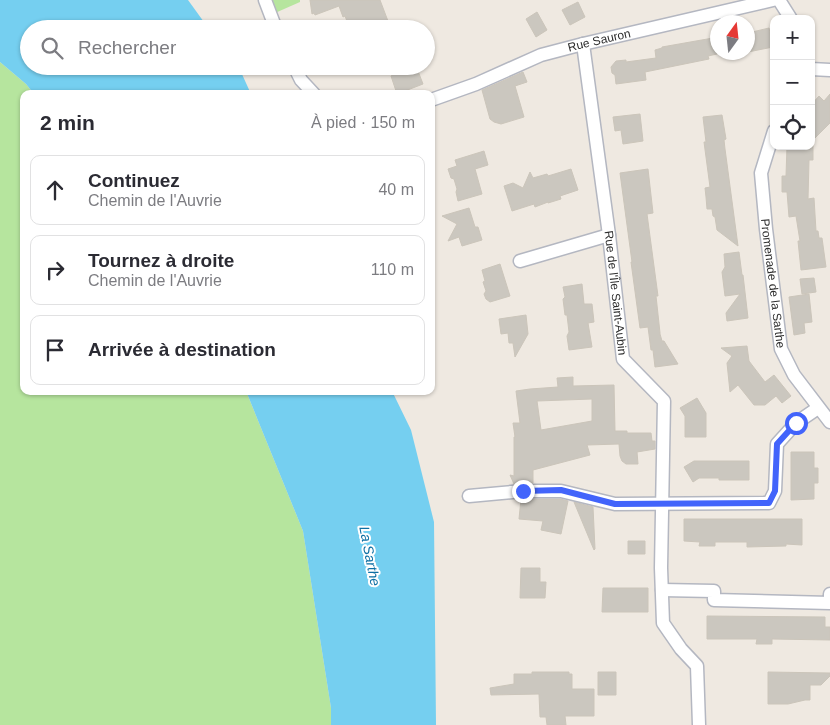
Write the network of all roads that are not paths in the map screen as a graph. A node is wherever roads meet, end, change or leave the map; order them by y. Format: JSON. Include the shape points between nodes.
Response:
{"nodes":[{"id":1,"x":264,"y":0,"type":"edge"},
{"id":2,"x":773,"y":0,"type":"edge"},
{"id":3,"x":779,"y":0,"type":"edge"},
{"id":4,"x":788,"y":15,"type":"edge"},
{"id":5,"x":272,"y":20,"type":"edge"},
{"id":6,"x":583,"y":44,"type":"junction"},
{"id":7,"x":815,"y":69,"type":"edge"},
{"id":8,"x":830,"y":70,"type":"edge"},
{"id":9,"x":298,"y":75,"type":"edge"},
{"id":10,"x":310,"y":90,"type":"edge"},
{"id":11,"x":435,"y":99,"type":"edge"},
{"id":12,"x":770,"y":145,"type":"edge"},
{"id":13,"x":609,"y":235,"type":"junction"},
{"id":14,"x":520,"y":261,"type":"dead end"},
{"id":15,"x":818,"y":408,"type":"junction"},
{"id":16,"x":830,"y":422,"type":"edge"},
{"id":17,"x":469,"y":496,"type":"dead end"},
{"id":18,"x":663,"y":504,"type":"junction"},
{"id":19,"x":662,"y":590,"type":"junction"},
{"id":20,"x":830,"y":594,"type":"edge"},
{"id":21,"x":699,"y":725,"type":"edge"}],
"edges":[{"from":1,"to":5,"type":"street"},
{"from":2,"to":6,"type":"street","name":"Rue Sauron"},
{"from":3,"to":4,"type":"street"},
{"from":6,"to":11,"type":"street","name":"Rue Sauron","via":[[542,55]]},
{"from":6,"to":13,"type":"street","name":"Rue de l'Île Saint-Aubin"},
{"from":7,"to":8,"type":"street"},
{"from":9,"to":10,"type":"street"},
{"from":12,"to":15,"type":"street","name":"Promenade de la Sarthe","via":[[762,173],[781,349],[794,376]]},
{"from":13,"to":14,"type":"street"},
{"from":13,"to":18,"type":"street","name":"Rue de l'Île Saint-Aubin","via":[[623,359],[664,401]]},
{"from":15,"to":16,"type":"street","name":"Promenade de la Sarthe"},
{"from":15,"to":18,"type":"street","via":[[796,423],[777,444],[775,491],[769,503]]},
{"from":17,"to":18,"type":"street","via":[[561,490],[615,504]]},
{"from":18,"to":19,"type":"street","name":"Rue de l'Île Saint-Aubin"},
{"from":19,"to":20,"type":"street","via":[[714,591],[714,600],[830,603]]},
{"from":19,"to":21,"type":"street","name":"Rue de l'Île Saint-Aubin","via":[[664,623],[697,666]]}]}
